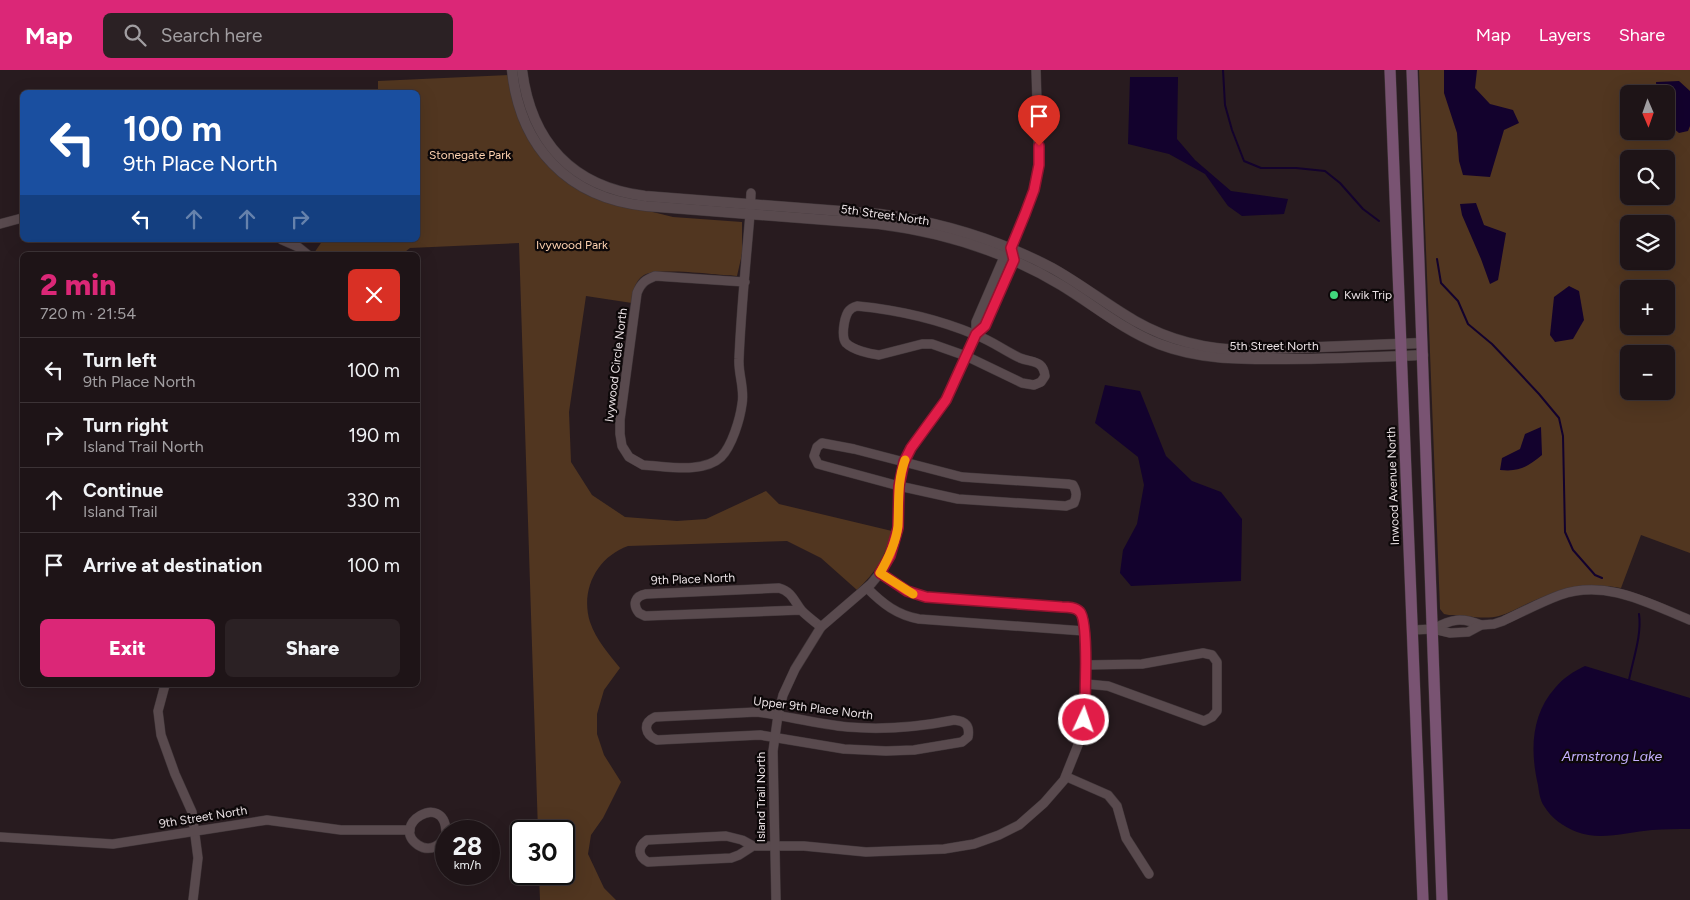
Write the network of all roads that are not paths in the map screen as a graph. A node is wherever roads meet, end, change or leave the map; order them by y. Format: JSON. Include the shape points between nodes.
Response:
{"nodes":[{"id":1,"x":512,"y":70,"type":"edge"},
{"id":2,"x":522,"y":70,"type":"edge"},
{"id":3,"x":1036,"y":70,"type":"edge"},
{"id":4,"x":1390,"y":70,"type":"edge"},
{"id":5,"x":1412,"y":70,"type":"edge"},
{"id":6,"x":751,"y":193,"type":"dead end"},
{"id":7,"x":750,"y":209,"type":"junction"},
{"id":8,"x":20,"y":219,"type":"edge"},
{"id":9,"x":0,"y":224,"type":"edge"},
{"id":10,"x":287,"y":242,"type":"edge"},
{"id":11,"x":304,"y":252,"type":"edge"},
{"id":12,"x":1010,"y":255,"type":"junction"},
{"id":13,"x":745,"y":282,"type":"junction"},
{"id":14,"x":976,"y":334,"type":"junction"},
{"id":15,"x":1422,"y":343,"type":"junction"},
{"id":16,"x":1400,"y":344,"type":"junction"},
{"id":17,"x":1423,"y":355,"type":"junction"},
{"id":18,"x":966,"y":356,"type":"junction"},
{"id":19,"x":1401,"y":356,"type":"junction"},
{"id":20,"x":904,"y":462,"type":"junction"},
{"id":21,"x":899,"y":486,"type":"junction"},
{"id":22,"x":880,"y":573,"type":"junction"},
{"id":23,"x":867,"y":588,"type":"junction"},
{"id":24,"x":801,"y":610,"type":"junction"},
{"id":25,"x":1690,"y":620,"type":"edge"},
{"id":26,"x":821,"y":627,"type":"junction"},
{"id":27,"x":1433,"y":629,"type":"junction"},
{"id":28,"x":1412,"y":630,"type":"junction"},
{"id":29,"x":1084,"y":631,"type":"junction"},
{"id":30,"x":1086,"y":665,"type":"junction"},
{"id":31,"x":1086,"y":684,"type":"junction"},
{"id":32,"x":164,"y":687,"type":"edge"},
{"id":33,"x":778,"y":715,"type":"junction"},
{"id":34,"x":775,"y":737,"type":"junction"},
{"id":35,"x":1067,"y":777,"type":"junction"},
{"id":36,"x":443,"y":820,"type":"edge"},
{"id":37,"x":410,"y":830,"type":"junction"},
{"id":38,"x":194,"y":832,"type":"junction"},
{"id":39,"x":0,"y":837,"type":"edge"},
{"id":40,"x":435,"y":846,"type":"edge"},
{"id":41,"x":753,"y":846,"type":"junction"},
{"id":42,"x":774,"y":846,"type":"junction"},
{"id":43,"x":1148,"y":874,"type":"dead end"},
{"id":44,"x":193,"y":900,"type":"edge"},
{"id":45,"x":776,"y":900,"type":"edge"},
{"id":46,"x":1422,"y":900,"type":"edge"},
{"id":47,"x":1442,"y":900,"type":"edge"}],
"edges":[{"from":1,"to":7,"type":"street","name":"5th Street North","via":[[520,111],[533,140],[548,159],[578,184],[602,197],[628,204]]},
{"from":2,"to":7,"type":"street","name":"5th Street North","via":[[529,108],[542,134],[561,158],[586,178],[632,194]]},
{"from":3,"to":12,"type":"street","name":"Island Trail North","via":[[1039,165],[1034,190]]},
{"from":4,"to":16,"type":"main road","name":"Inwood Avenue North"},
{"from":5,"to":15,"type":"main road"},
{"from":6,"to":7,"type":"street","name":"Ivywood Circle North"},
{"from":7,"to":12,"type":"street","name":"5th Street North","via":[[872,213],[912,219],[961,230]]},
{"from":7,"to":13,"type":"street","name":"Ivywood Circle North"},
{"from":8,"to":9,"type":"street"},
{"from":10,"to":11,"type":"street"},
{"from":12,"to":14,"type":"street","name":"Island Trail North","via":[[985,326]]},
{"from":12,"to":16,"type":"street","name":"5th Street North","via":[[1068,277],[1139,323],[1191,344],[1241,350]]},
{"from":12,"to":19,"type":"street","name":"5th Street North","via":[[1140,336],[1189,353],[1232,360]]},
{"from":13,"to":13,"type":"street","name":"Ivywood Circle North","via":[[739,362],[742,403],[728,447],[720,457],[697,468],[636,462],[622,446],[620,420],[640,286],[655,276]]},
{"from":14,"to":18,"type":"street","name":"Island Trail North"},
{"from":14,"to":18,"type":"street","via":[[1021,358],[1038,363],[1045,376],[1034,385],[1022,383]]},
{"from":14,"to":18,"type":"street","via":[[878,308],[857,306],[846,316],[845,341],[872,354],[932,344]]},
{"from":15,"to":16,"type":"street","name":"5th Street North"},
{"from":15,"to":17,"type":"main road"},
{"from":16,"to":19,"type":"main road","name":"Inwood Avenue North"},
{"from":17,"to":19,"type":"street","name":"5th Street North"},
{"from":17,"to":27,"type":"main road"},
{"from":18,"to":20,"type":"street","name":"Island Trail North","via":[[946,400]]},
{"from":19,"to":28,"type":"main road","name":"Inwood Avenue North"},
{"from":20,"to":21,"type":"street","name":"Island Trail North"},
{"from":20,"to":21,"type":"street","via":[[826,443],[815,451],[818,464]]},
{"from":20,"to":21,"type":"street","via":[[968,478],[1068,484],[1073,485],[1077,496],[1074,503],[1066,506],[958,499]]},
{"from":21,"to":22,"type":"street","name":"Island Trail North","via":[[898,528],[890,556]]},
{"from":22,"to":23,"type":"street","name":"Island Trail North"},
{"from":22,"to":29,"type":"street","via":[[907,591],[926,597],[1074,608],[1082,616]]},
{"from":23,"to":26,"type":"street","name":"Island Trail North"},
{"from":23,"to":29,"type":"street","via":[[882,603],[907,617]]},
{"from":24,"to":24,"type":"street","name":"9th Place North","via":[[796,600],[779,588],[646,594],[640,595],[635,605],[638,613],[645,616]]},
{"from":24,"to":26,"type":"street","name":"9th Place North"},
{"from":25,"to":27,"type":"street","via":[[1627,594],[1587,590],[1561,594],[1494,624],[1481,626],[1468,620],[1450,620]]},
{"from":26,"to":33,"type":"street","name":"Island Trail North","via":[[792,675]]},
{"from":27,"to":28,"type":"street"},
{"from":27,"to":47,"type":"main road"},
{"from":28,"to":46,"type":"main road","name":"Inwood Avenue North"},
{"from":29,"to":30,"type":"street"},
{"from":30,"to":31,"type":"street"},
{"from":30,"to":31,"type":"street","via":[[1142,664],[1203,653],[1212,655],[1217,662],[1217,711],[1204,721],[1108,686]]},
{"from":31,"to":35,"type":"street","via":[[1084,720]]},
{"from":32,"to":38,"type":"street","via":[[158,711],[161,735],[192,812]]},
{"from":33,"to":34,"type":"street","name":"Island Trail North"},
{"from":33,"to":34,"type":"street","name":"Upper 9th Place North","via":[[746,712],[654,716],[646,724],[650,737],[657,740]]},
{"from":33,"to":34,"type":"street","name":"Upper 9th Place North","via":[[824,724],[871,728],[916,727],[960,720],[967,724],[969,730],[968,737],[962,742],[914,750],[844,749]]},
{"from":34,"to":42,"type":"street","name":"Island Trail North","via":[[772,760]]},
{"from":35,"to":42,"type":"street","via":[[1019,824],[999,836],[974,844],[944,849],[866,852]]},
{"from":35,"to":43,"type":"street","via":[[1108,795],[1117,806],[1129,845]]},
{"from":36,"to":37,"type":"street","via":[[427,812],[417,816]]},
{"from":37,"to":38,"type":"street","name":"9th Street North","via":[[341,830],[267,820]]},
{"from":37,"to":40,"type":"street","via":[[414,841],[423,848]]},
{"from":38,"to":39,"type":"street","name":"9th Street North","via":[[113,844]]},
{"from":38,"to":44,"type":"street","via":[[198,858]]},
{"from":41,"to":41,"type":"street","via":[[726,836],[652,840],[643,843],[640,852],[648,862],[721,859],[738,855]]},
{"from":41,"to":42,"type":"street"},
{"from":42,"to":45,"type":"street","name":"Island Trail North"}]}
